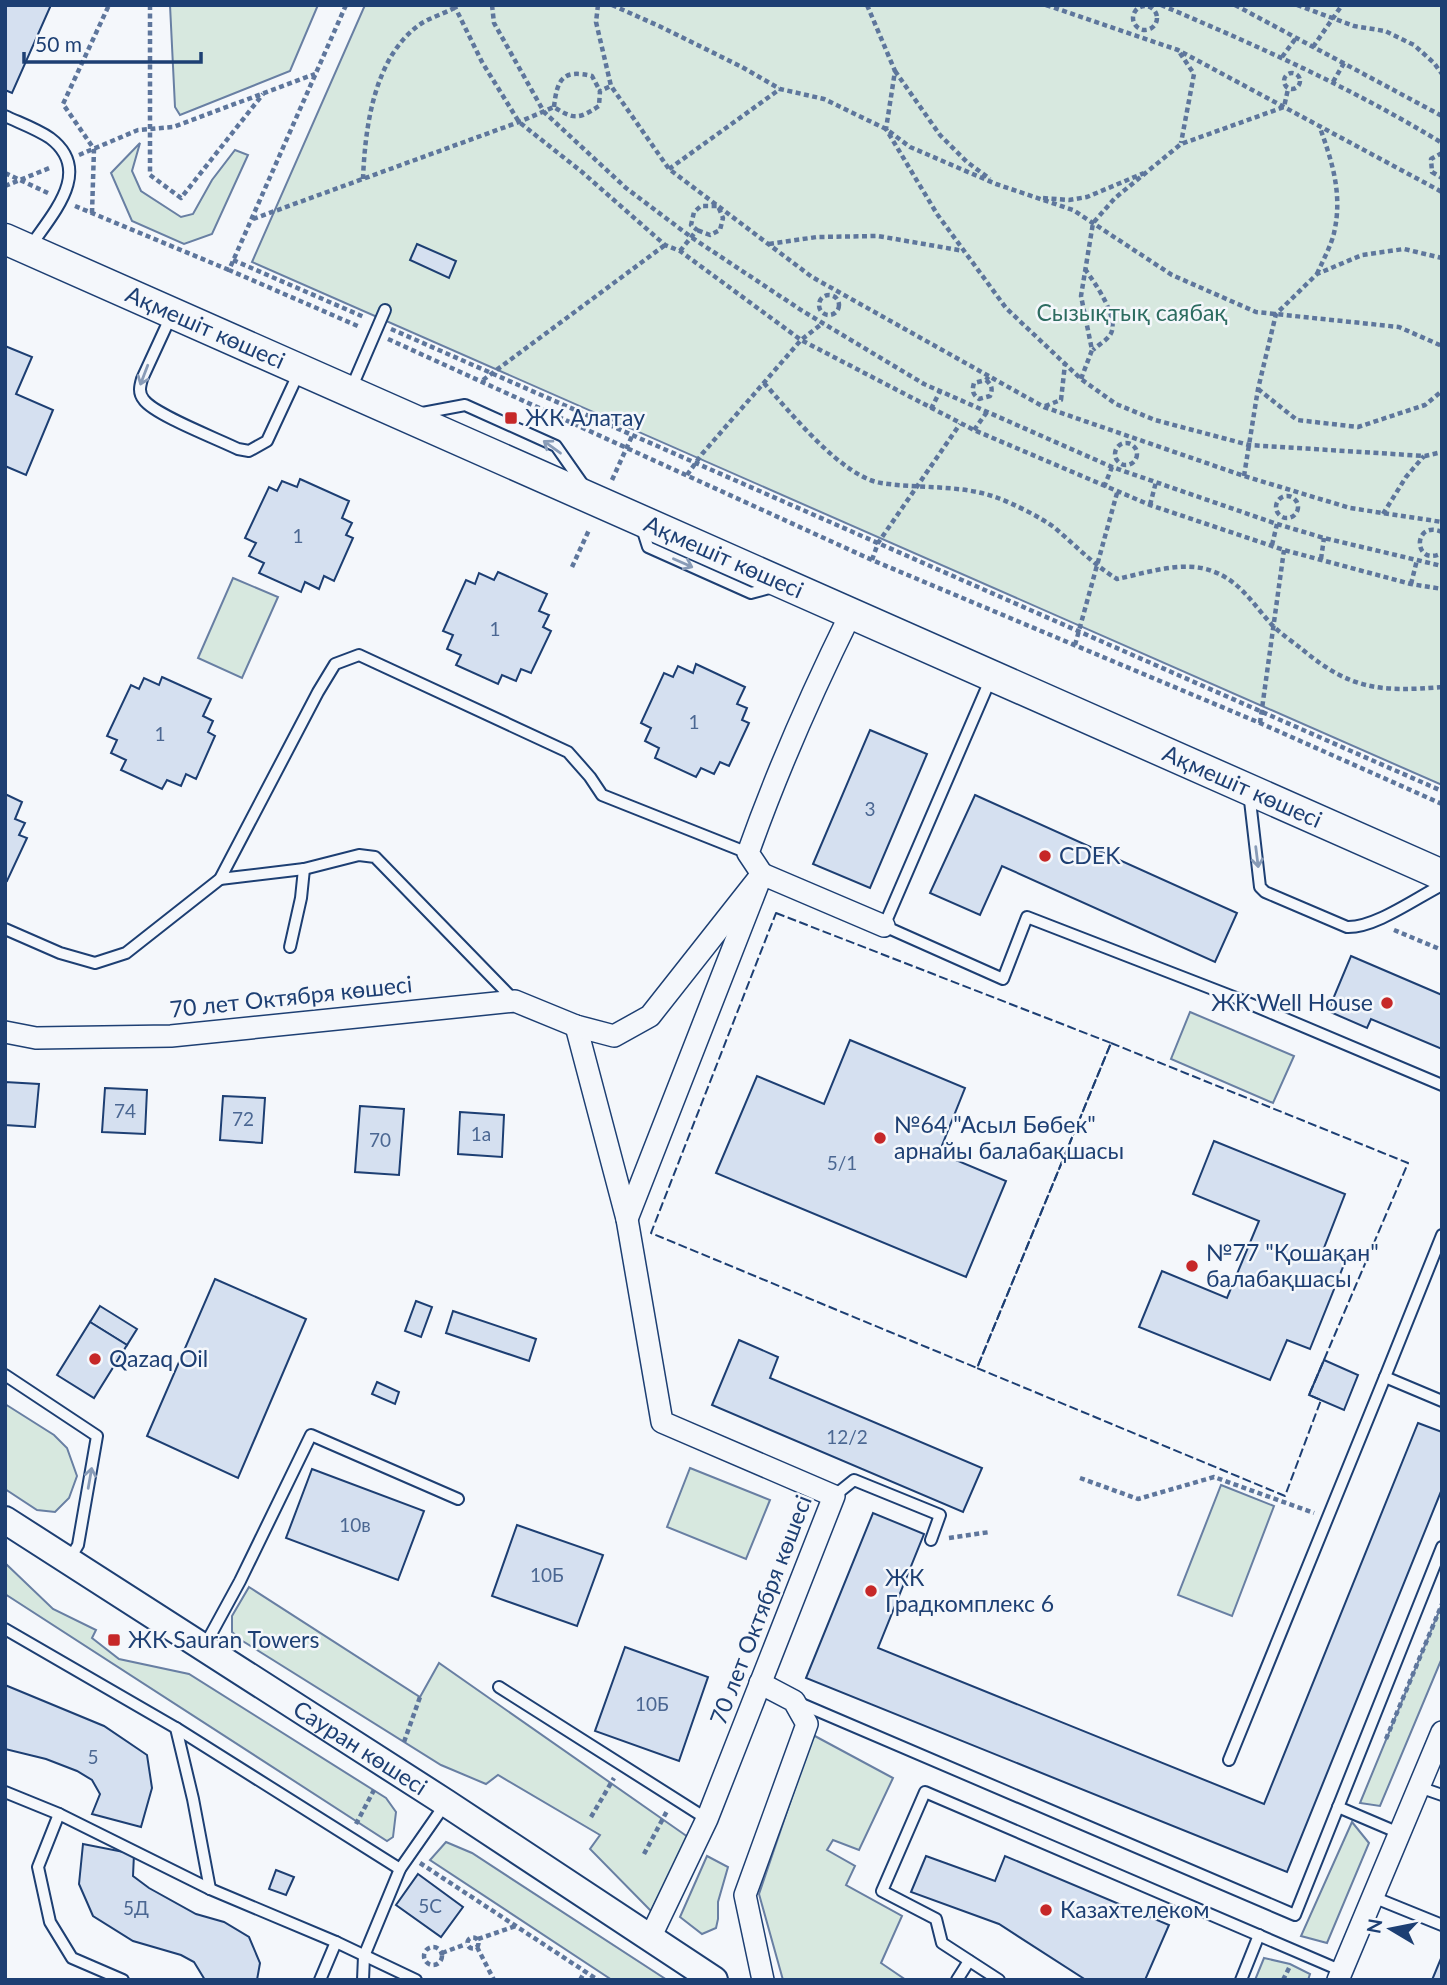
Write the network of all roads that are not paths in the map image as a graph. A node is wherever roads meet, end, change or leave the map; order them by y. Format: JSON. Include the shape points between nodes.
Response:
{"nodes":[{"id":1,"x":5,"y":116,"type":"edge"},
{"id":2,"x":17,"y":244,"type":"edge"},
{"id":3,"x":384,"y":310,"type":"dead end"},
{"id":4,"x":172,"y":313,"type":"junction"},
{"id":5,"x":300,"y":370,"type":"junction"},
{"id":6,"x":350,"y":391,"type":"junction"},
{"id":7,"x":851,"y":613,"type":"junction"},
{"id":8,"x":993,"y":676,"type":"junction"},
{"id":9,"x":1249,"y":789,"type":"junction"},
{"id":10,"x":748,"y":853,"type":"junction"},
{"id":11,"x":304,"y":869,"type":"junction"},
{"id":12,"x":762,"y":874,"type":"junction"},
{"id":13,"x":1442,"y":875,"type":"edge"},
{"id":14,"x":220,"y":879,"type":"junction"},
{"id":15,"x":1442,"y":885,"type":"edge"},
{"id":16,"x":884,"y":926,"type":"junction"},
{"id":17,"x":5,"y":929,"type":"edge"},
{"id":18,"x":290,"y":947,"type":"dead end"},
{"id":19,"x":516,"y":1001,"type":"junction"},
{"id":20,"x":576,"y":1026,"type":"junction"},
{"id":21,"x":5,"y":1032,"type":"edge"},
{"id":22,"x":1442,"y":1084,"type":"edge"},
{"id":23,"x":627,"y":1219,"type":"junction"},
{"id":24,"x":1442,"y":1235,"type":"edge"},
{"id":25,"x":5,"y":1376,"type":"edge"},
{"id":26,"x":1385,"y":1377,"type":"junction"},
{"id":27,"x":1442,"y":1402,"type":"edge"},
{"id":28,"x":834,"y":1496,"type":"junction"},
{"id":29,"x":458,"y":1499,"type":"dead end"},
{"id":30,"x":5,"y":1520,"type":"edge"},
{"id":31,"x":931,"y":1540,"type":"road end"},
{"id":32,"x":1442,"y":1547,"type":"edge"},
{"id":33,"x":69,"y":1560,"type":"junction"},
{"id":34,"x":5,"y":1629,"type":"edge"},
{"id":35,"x":204,"y":1647,"type":"junction"},
{"id":36,"x":760,"y":1683,"type":"junction"},
{"id":37,"x":499,"y":1687,"type":"dead end"},
{"id":38,"x":794,"y":1701,"type":"junction"},
{"id":39,"x":176,"y":1728,"type":"junction"},
{"id":40,"x":1441,"y":1734,"type":"edge"},
{"id":41,"x":1229,"y":1760,"type":"dead end"},
{"id":42,"x":1419,"y":1787,"type":"junction"},
{"id":43,"x":5,"y":1792,"type":"edge"},
{"id":44,"x":1442,"y":1795,"type":"edge"},
{"id":45,"x":446,"y":1803,"type":"junction"},
{"id":46,"x":1338,"y":1807,"type":"junction"},
{"id":47,"x":59,"y":1814,"type":"junction"},
{"id":48,"x":707,"y":1819,"type":"junction"},
{"id":49,"x":1399,"y":1833,"type":"junction"},
{"id":50,"x":400,"y":1869,"type":"junction"},
{"id":51,"x":210,"y":1889,"type":"junction"},
{"id":52,"x":1373,"y":1897,"type":"junction"},
{"id":53,"x":1442,"y":1925,"type":"edge"},
{"id":54,"x":1259,"y":1935,"type":"junction"},
{"id":55,"x":650,"y":1938,"type":"junction"},
{"id":56,"x":336,"y":1942,"type":"junction"},
{"id":57,"x":364,"y":1956,"type":"junction"},
{"id":58,"x":970,"y":1961,"type":"junction"},
{"id":59,"x":1340,"y":1975,"type":"edge"},
{"id":60,"x":123,"y":1980,"type":"edge"},
{"id":61,"x":320,"y":1980,"type":"edge"},
{"id":62,"x":363,"y":1980,"type":"edge"},
{"id":63,"x":415,"y":1980,"type":"edge"},
{"id":64,"x":714,"y":1980,"type":"edge"},
{"id":65,"x":763,"y":1980,"type":"edge"},
{"id":66,"x":957,"y":1980,"type":"edge"},
{"id":67,"x":999,"y":1980,"type":"edge"},
{"id":68,"x":1241,"y":1980,"type":"edge"}],
"edges":[{"from":1,"to":2,"type":"lane","via":[[41,133],[63,150],[70,163],[70,181],[61,200]]},
{"from":2,"to":4,"type":"main road","name":"Ақмешіт көшесі"},
{"from":3,"to":6,"type":"lane"},
{"from":4,"to":5,"type":"main road","name":"Ақмешіт көшесі"},
{"from":4,"to":5,"type":"lane","one_way":true,"via":[[139,390],[157,410],[238,449],[249,451],[267,441]]},
{"from":5,"to":6,"type":"main road","name":"Ақмешіт көшесі"},
{"from":6,"to":7,"type":"main road","name":"Ақмешіт көшесі","via":[[603,490],[639,519]]},
{"from":7,"to":8,"type":"main road","name":"Ақмешіт көшесі"},
{"from":7,"to":10,"type":"street","via":[[772,786]]},
{"from":8,"to":9,"type":"main road","name":"Ақмешіт көшесі"},
{"from":8,"to":16,"type":"lane"},
{"from":9,"to":13,"type":"main road","name":"Ақмешіт көшесі"},
{"from":9,"to":15,"type":"lane","one_way":true,"via":[[1265,892],[1354,928]]},
{"from":10,"to":12,"type":"street"},
{"from":10,"to":14,"type":"lane","via":[[602,795],[568,752],[359,655],[335,664]]},
{"from":11,"to":14,"type":"lane"},
{"from":11,"to":18,"type":"lane"},
{"from":11,"to":19,"type":"lane","via":[[359,855],[375,857]]},
{"from":12,"to":16,"type":"street"},
{"from":12,"to":20,"type":"street","name":"70 лет Октября көшесі","via":[[650,1016],[614,1036]]},
{"from":12,"to":23,"type":"street"},
{"from":14,"to":17,"type":"lane","via":[[126,953],[95,964]]},
{"from":16,"to":22,"type":"lane","via":[[1003,979],[1027,917]]},
{"from":19,"to":20,"type":"street","name":"70 лет Октября көшесі"},
{"from":19,"to":21,"type":"street","name":"70 лет Октября көшесі","via":[[171,1036],[36,1038]]},
{"from":20,"to":23,"type":"street","name":"70 лет Октября көшесі"},
{"from":23,"to":28,"type":"street","name":"70 лет Октября көшесі","via":[[662,1422]]},
{"from":24,"to":26,"type":"lane"},
{"from":33,"to":25,"type":"lane","one_way":true,"via":[[78,1545],[97,1436]]},
{"from":26,"to":27,"type":"lane"},
{"from":26,"to":41,"type":"lane"},
{"from":28,"to":31,"type":"lane","via":[[854,1480],[940,1516]]},
{"from":28,"to":36,"type":"street","name":"70 лет Октября көшесі"},
{"from":29,"to":35,"type":"lane","via":[[311,1435]]},
{"from":30,"to":33,"type":"street","name":"Сауран көшесі"},
{"from":32,"to":46,"type":"lane"},
{"from":33,"to":35,"type":"street","name":"Сауран көшесі"},
{"from":34,"to":39,"type":"lane"},
{"from":35,"to":45,"type":"street","name":"Сауран көшесі"},
{"from":36,"to":38,"type":"street"},
{"from":36,"to":48,"type":"street","name":"70 лет Октября көшесі"},
{"from":37,"to":48,"type":"lane"},
{"from":38,"to":46,"type":"lane","via":[[1295,1915]]},
{"from":38,"to":65,"type":"street","via":[[807,1724],[746,1895]]},
{"from":39,"to":50,"type":"lane"},
{"from":39,"to":51,"type":"lane"},
{"from":40,"to":42,"type":"street"},
{"from":42,"to":44,"type":"lane"},
{"from":42,"to":49,"type":"street"},
{"from":43,"to":47,"type":"lane"},
{"from":45,"to":50,"type":"lane"},
{"from":45,"to":55,"type":"street","name":"Сауран көшесі"},
{"from":46,"to":49,"type":"lane"},
{"from":47,"to":51,"type":"lane"},
{"from":47,"to":60,"type":"lane","via":[[38,1867],[50,1922],[72,1958]]},
{"from":48,"to":55,"type":"street","name":"70 лет Октября көшесі"},
{"from":49,"to":52,"type":"street"},
{"from":50,"to":57,"type":"lane"},
{"from":51,"to":56,"type":"lane"},
{"from":52,"to":53,"type":"lane"},
{"from":52,"to":59,"type":"street"},
{"from":54,"to":58,"type":"lane","via":[[925,1792],[882,1891],[936,1919],[942,1943]]},
{"from":54,"to":59,"type":"lane"},
{"from":54,"to":68,"type":"lane"},
{"from":55,"to":64,"type":"street","name":"Сауран көшесі"},
{"from":56,"to":57,"type":"lane"},
{"from":56,"to":61,"type":"lane"},
{"from":57,"to":62,"type":"lane"},
{"from":57,"to":63,"type":"lane"},
{"from":58,"to":66,"type":"lane"},
{"from":58,"to":67,"type":"lane"}]}
